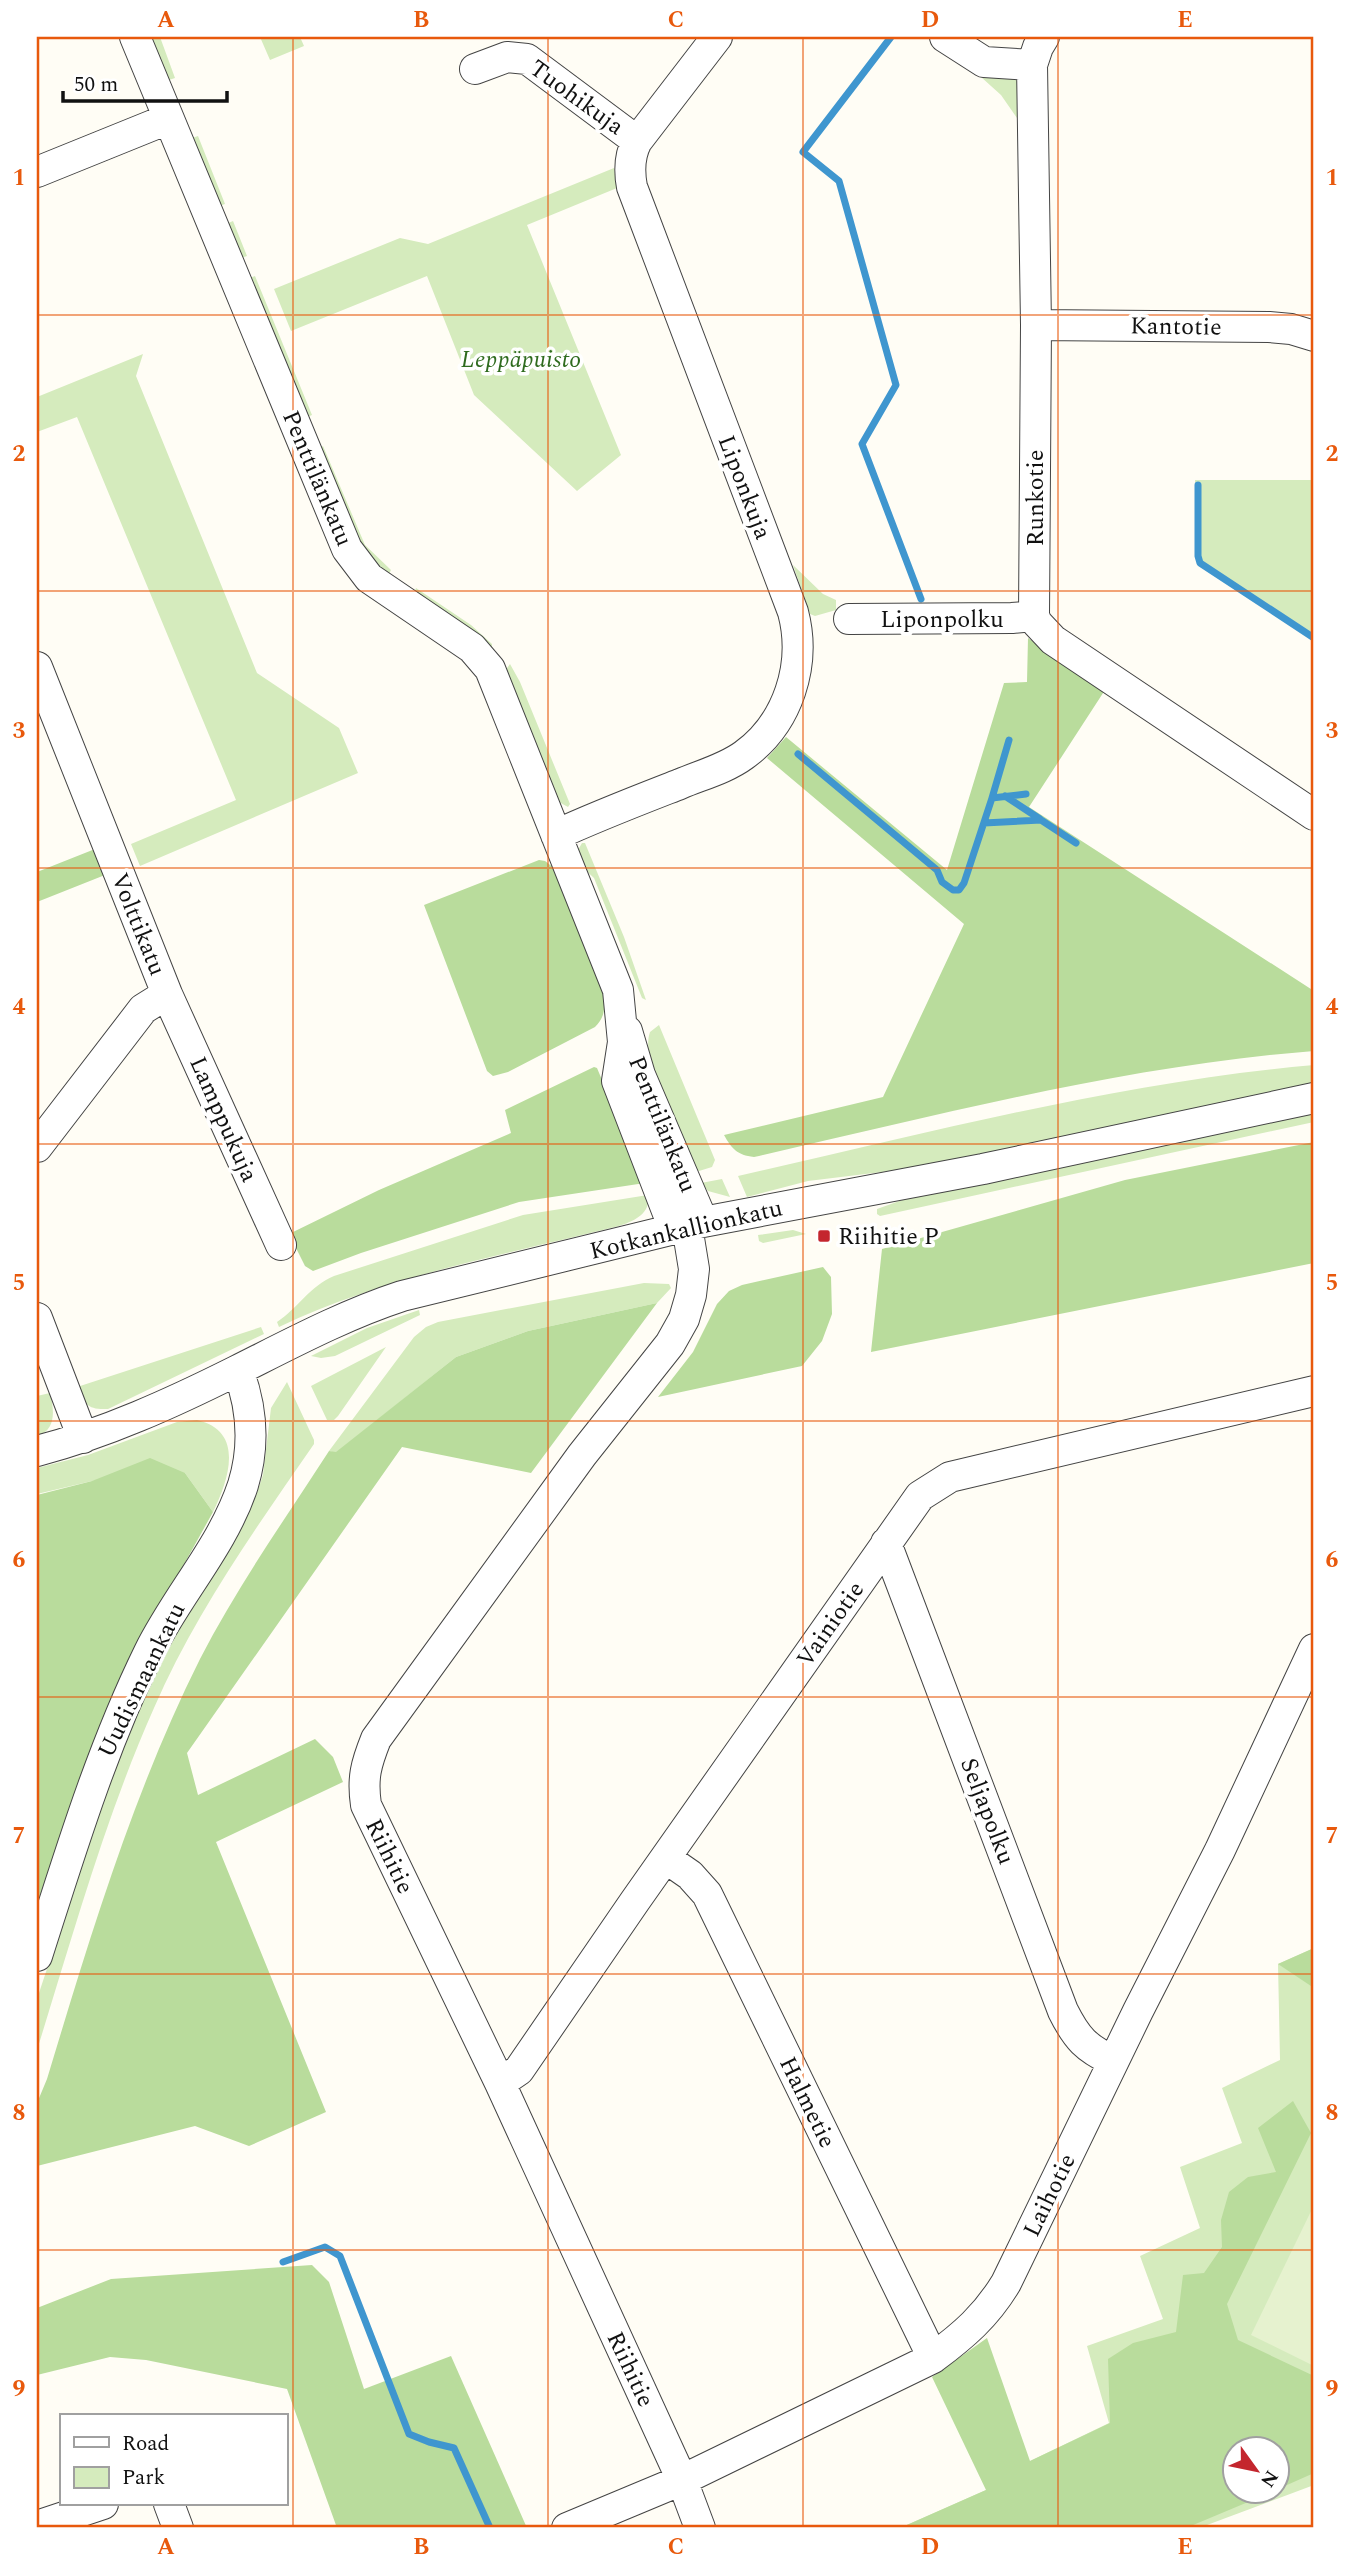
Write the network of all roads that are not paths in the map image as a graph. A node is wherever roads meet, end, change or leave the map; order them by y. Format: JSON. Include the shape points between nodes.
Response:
{"nodes":[{"id":1,"x":135,"y":37,"type":"edge"},
{"id":2,"x":717,"y":37,"type":"edge"},
{"id":3,"x":945,"y":37,"type":"edge"},
{"id":4,"x":1044,"y":37,"type":"edge"},
{"id":5,"x":1032,"y":65,"type":"junction"},
{"id":6,"x":475,"y":69,"type":"dead end"},
{"id":7,"x":168,"y":119,"type":"junction"},
{"id":8,"x":637,"y":141,"type":"junction"},
{"id":9,"x":37,"y":172,"type":"edge"},
{"id":10,"x":1036,"y":325,"type":"junction"},
{"id":11,"x":1314,"y":335,"type":"edge"},
{"id":12,"x":1034,"y":616,"type":"junction"},
{"id":13,"x":849,"y":619,"type":"dead end"},
{"id":14,"x":37,"y":667,"type":"edge"},
{"id":15,"x":1314,"y":815,"type":"edge"},
{"id":16,"x":556,"y":835,"type":"junction"},
{"id":17,"x":167,"y":994,"type":"junction"},
{"id":18,"x":1314,"y":1098,"type":"edge"},
{"id":19,"x":37,"y":1147,"type":"edge"},
{"id":20,"x":688,"y":1226,"type":"junction"},
{"id":21,"x":281,"y":1245,"type":"dead end"},
{"id":22,"x":37,"y":1318,"type":"edge"},
{"id":23,"x":238,"y":1370,"type":"junction"},
{"id":24,"x":1314,"y":1391,"type":"edge"},
{"id":25,"x":83,"y":1438,"type":"junction"},
{"id":26,"x":37,"y":1451,"type":"edge"},
{"id":27,"x":886,"y":1543,"type":"junction"},
{"id":28,"x":1314,"y":1650,"type":"edge"},
{"id":29,"x":667,"y":1859,"type":"junction"},
{"id":30,"x":37,"y":1956,"type":"edge"},
{"id":31,"x":1113,"y":2062,"type":"junction"},
{"id":32,"x":500,"y":2083,"type":"junction"},
{"id":33,"x":933,"y":2358,"type":"junction"},
{"id":34,"x":682,"y":2480,"type":"junction"},
{"id":35,"x":97,"y":2506,"type":"edge"},
{"id":36,"x":170,"y":2506,"type":"edge"},
{"id":37,"x":37,"y":2526,"type":"edge"},
{"id":38,"x":178,"y":2528,"type":"edge"},
{"id":39,"x":567,"y":2528,"type":"edge"},
{"id":40,"x":701,"y":2528,"type":"edge"}],
"edges":[{"from":1,"to":7,"type":"street","name":"Penttilänkatu"},
{"from":2,"to":8,"type":"street","name":"Liponkuja"},
{"from":3,"to":5,"type":"street","via":[[984,62]]},
{"from":4,"to":5,"type":"street","name":"Runkotie"},
{"from":5,"to":10,"type":"street","name":"Runkotie"},
{"from":6,"to":8,"type":"street","name":"Tuohikuja","via":[[507,57],[527,59]]},
{"from":7,"to":9,"type":"street"},
{"from":7,"to":16,"type":"street","name":"Penttilänkatu","via":[[347,550],[369,578],[472,648],[490,669]]},
{"from":8,"to":16,"type":"street","name":"Liponkuja","via":[[629,166],[632,187],[793,612],[797,660],[782,712],[770,731],[741,757]]},
{"from":10,"to":11,"type":"street","name":"Kantotie","via":[[1269,327]]},
{"from":10,"to":12,"type":"street","name":"Runkotie"},
{"from":12,"to":13,"type":"street","name":"Liponpolku"},
{"from":12,"to":15,"type":"street","via":[[1053,640]]},
{"from":14,"to":17,"type":"street","name":"Volttikatu"},
{"from":16,"to":20,"type":"street","name":"Penttilänkatu","via":[[610,966],[623,1034],[630,1039]]},
{"from":17,"to":19,"type":"street","name":"Volttikatu","via":[[143,1009]]},
{"from":17,"to":21,"type":"street","name":"Lamppukuja"},
{"from":18,"to":20,"type":"street","name":"Kotkankallionkatu"},
{"from":20,"to":23,"type":"street","name":"Kotkankallionkatu","via":[[376,1304]]},
{"from":20,"to":32,"type":"street","name":"Riihitie","via":[[694,1269],[691,1296],[670,1344],[582,1455],[431,1662],[376,1739],[366,1763],[366,1805]]},
{"from":22,"to":25,"type":"street"},
{"from":23,"to":25,"type":"street","name":"Kotkankallionkatu"},
{"from":23,"to":30,"type":"street","name":"Uudismaankatu","via":[[250,1412],[243,1485],[222,1531],[157,1635],[114,1727]]},
{"from":24,"to":27,"type":"street","name":"Vainiotie","via":[[950,1477],[920,1496]]},
{"from":25,"to":26,"type":"street","name":"Kotkankallionkatu"},
{"from":27,"to":29,"type":"street","name":"Vainiotie"},
{"from":27,"to":31,"type":"street","name":"Seljapolku","via":[[1063,2011],[1074,2034]]},
{"from":28,"to":31,"type":"street","name":"Laihotie"},
{"from":29,"to":32,"type":"street","name":"Vainiotie","via":[[519,2070]]},
{"from":29,"to":33,"type":"street","name":"Halmetie","via":[[706,1894]]},
{"from":31,"to":33,"type":"street","name":"Laihotie","via":[[1001,2291],[974,2325]]},
{"from":32,"to":34,"type":"street","name":"Riihitie"},
{"from":33,"to":34,"type":"street","name":"Laihotie"},
{"from":34,"to":39,"type":"street","name":"Laihotie"},
{"from":34,"to":40,"type":"street","name":"Riihitie"},
{"from":35,"to":37,"type":"street"},
{"from":36,"to":38,"type":"street"}]}
